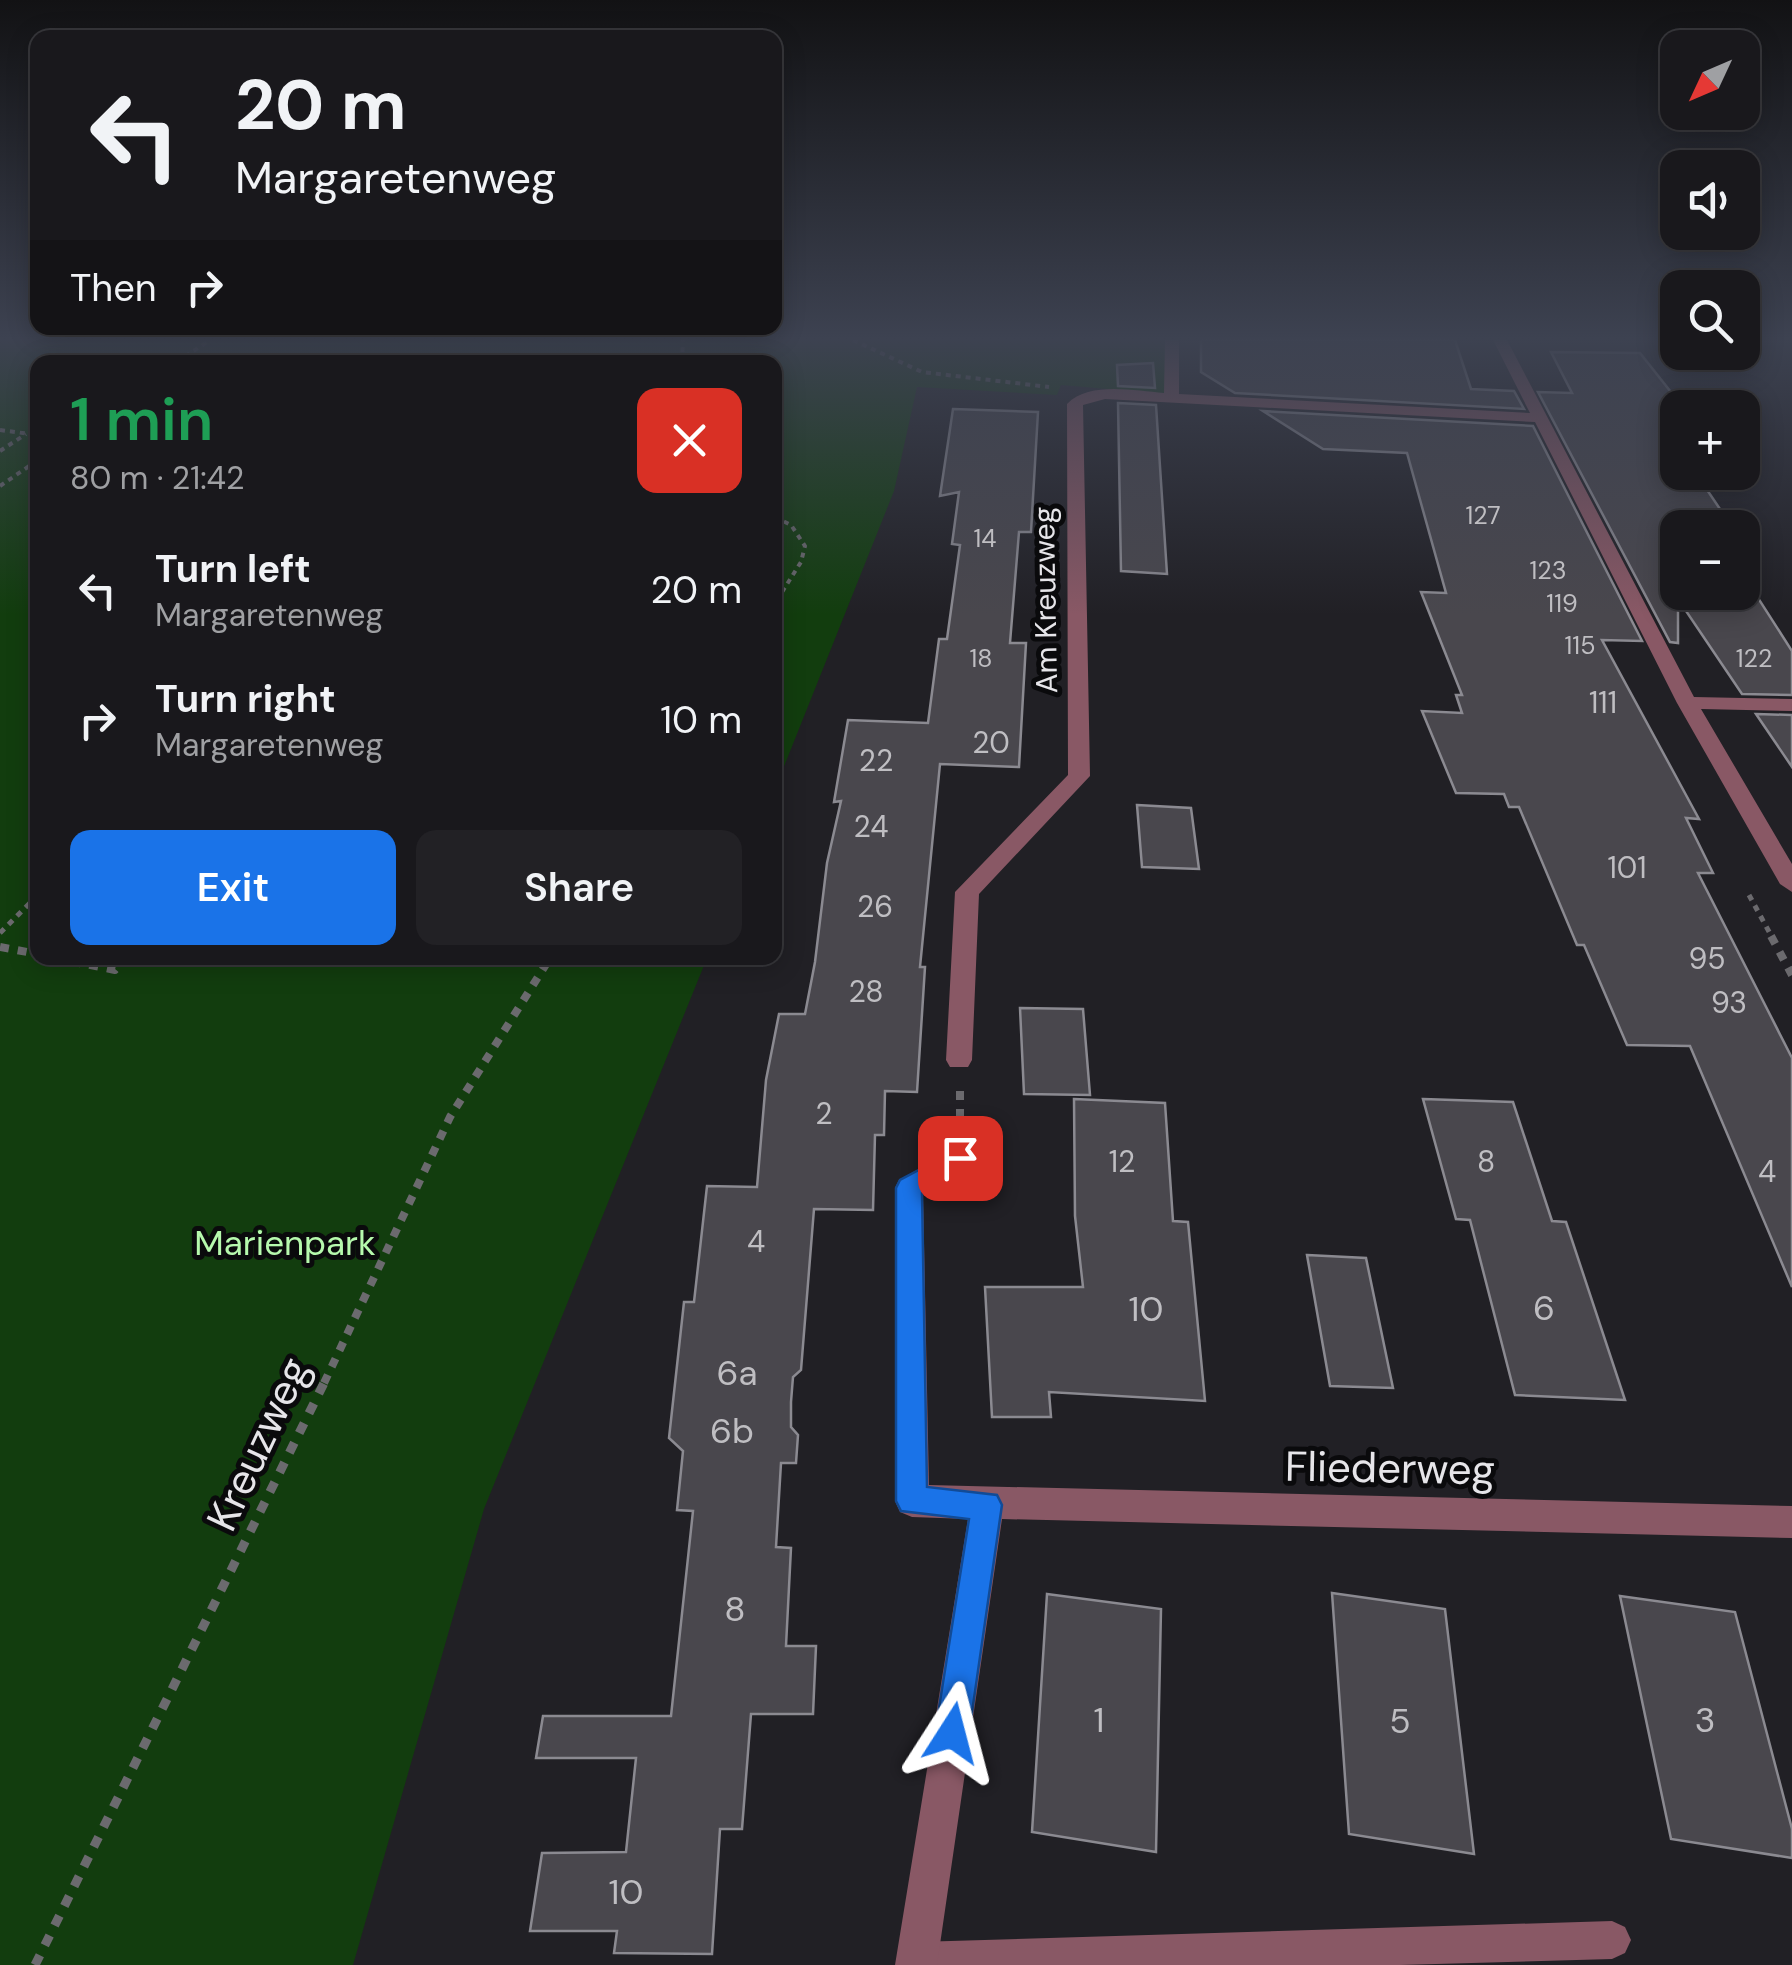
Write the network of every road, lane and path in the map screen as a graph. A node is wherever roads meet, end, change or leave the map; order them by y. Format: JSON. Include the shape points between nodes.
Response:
{"nodes":[{"id":1,"x":15,"y":432,"type":"edge"},
{"id":2,"x":1076,"y":432,"type":"edge"},
{"id":3,"x":1547,"y":432,"type":"edge"},
{"id":4,"x":27,"y":433,"type":"junction"},
{"id":5,"x":30,"y":434,"type":"edge"},
{"id":6,"x":0,"y":451,"type":"edge"},
{"id":7,"x":30,"y":465,"type":"edge"},
{"id":8,"x":0,"y":486,"type":"edge"},
{"id":9,"x":782,"y":520,"type":"edge"},
{"id":10,"x":782,"y":591,"type":"edge"},
{"id":11,"x":1688,"y":702,"type":"junction"},
{"id":12,"x":1792,"y":705,"type":"edge"},
{"id":13,"x":1792,"y":884,"type":"edge"},
{"id":14,"x":30,"y":903,"type":"edge"},
{"id":15,"x":0,"y":933,"type":"edge"},
{"id":16,"x":0,"y":946,"type":"edge"},
{"id":17,"x":30,"y":952,"type":"edge"},
{"id":18,"x":90,"y":965,"type":"edge"},
{"id":19,"x":120,"y":965,"type":"edge"},
{"id":20,"x":546,"y":965,"type":"edge"},
{"id":21,"x":958,"y":1060,"type":"joint"},
{"id":22,"x":960,"y":1158,"type":"joint"},
{"id":23,"x":986,"y":1505,"type":"junction"},
{"id":24,"x":1792,"y":1522,"type":"edge"},
{"id":25,"x":1612,"y":1940,"type":"dead end"},
{"id":26,"x":916,"y":1963,"type":"edge"},
{"id":27,"x":35,"y":1965,"type":"edge"}],
"edges":[{"from":1,"to":4,"type":"path"},
{"from":2,"to":21,"type":"street","name":"Am Kreuzweg","via":[[1080,776],[968,892]]},
{"from":3,"to":11,"type":"street"},
{"from":4,"to":5,"type":"path"},
{"from":4,"to":6,"type":"path"},
{"from":7,"to":8,"type":"path"},
{"from":9,"to":10,"type":"path","via":[[805,546]]},
{"from":11,"to":12,"type":"street"},
{"from":11,"to":13,"type":"street"},
{"from":14,"to":15,"type":"path"},
{"from":16,"to":17,"type":"path"},
{"from":18,"to":19,"type":"path"},
{"from":20,"to":27,"type":"path","name":"Kreuzweg","via":[[450,1117],[252,1535]]},
{"from":21,"to":22,"type":"path"},
{"from":22,"to":23,"type":"street","name":"Fliederweg","via":[[909,1188],[912,1501]]},
{"from":23,"to":24,"type":"street","name":"Fliederweg"},
{"from":23,"to":26,"type":"street"},
{"from":25,"to":26,"type":"lane"}]}
